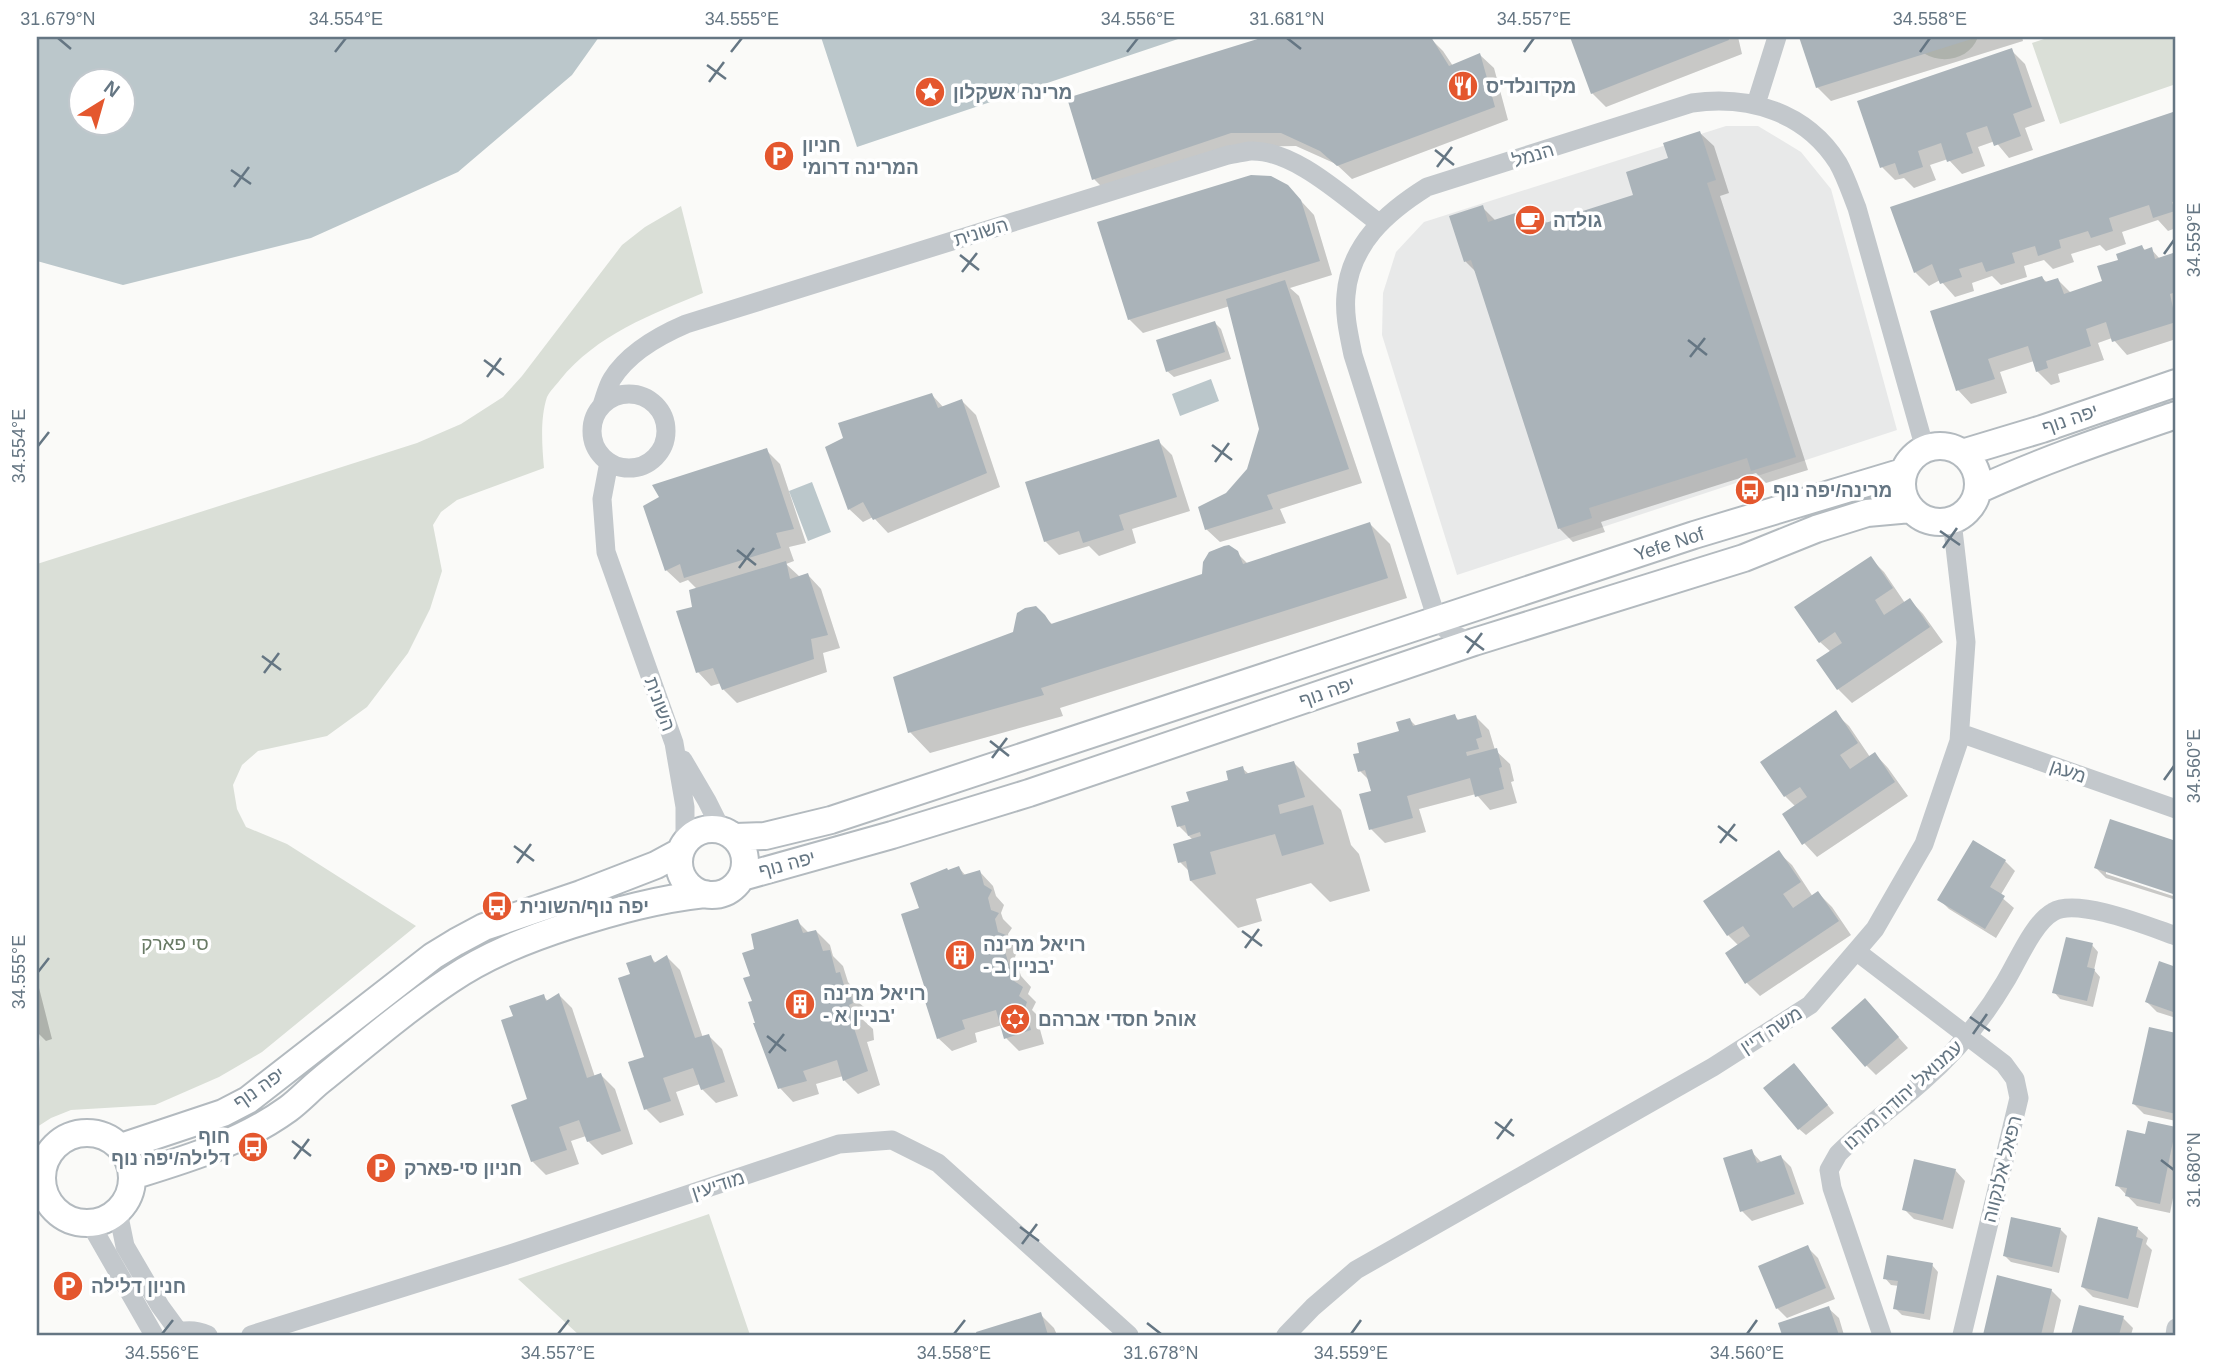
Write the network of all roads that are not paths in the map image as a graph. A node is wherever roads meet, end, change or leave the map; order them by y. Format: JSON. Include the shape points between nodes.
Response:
{"nodes":[{"id":1,"x":1777,"y":37,"type":"edge"},
{"id":2,"x":1756,"y":104,"type":"junction"},
{"id":3,"x":1379,"y":223,"type":"junction"},
{"id":4,"x":2176,"y":383,"type":"edge"},
{"id":5,"x":602,"y":405,"type":"junction"},
{"id":6,"x":2176,"y":415,"type":"edge"},
{"id":7,"x":1925,"y":449,"type":"junction"},
{"id":8,"x":1962,"y":453,"type":"junction"},
{"id":9,"x":609,"y":462,"type":"junction"},
{"id":10,"x":1903,"y":472,"type":"junction"},
{"id":11,"x":1978,"y":490,"type":"junction"},
{"id":12,"x":1911,"y":509,"type":"junction"},
{"id":13,"x":1952,"y":521,"type":"junction"},
{"id":14,"x":1437,"y":620,"type":"junction"},
{"id":15,"x":1474,"y":642,"type":"junction"},
{"id":16,"x":1960,"y":733,"type":"junction"},
{"id":17,"x":674,"y":743,"type":"junction"},
{"id":18,"x":2176,"y":808,"type":"edge"},
{"id":19,"x":728,"y":833,"type":"junction"},
{"id":20,"x":683,"y":847,"type":"junction"},
{"id":21,"x":743,"y":877,"type":"junction"},
{"id":22,"x":705,"y":894,"type":"junction"},
{"id":23,"x":2176,"y":936,"type":"edge"},
{"id":24,"x":1856,"y":951,"type":"junction"},
{"id":25,"x":1966,"y":1037,"type":"junction"},
{"id":26,"x":121,"y":1147,"type":"junction"},
{"id":27,"x":39,"y":1173,"type":"edge"},
{"id":28,"x":132,"y":1176,"type":"junction"},
{"id":29,"x":43,"y":1205,"type":"edge"},
{"id":30,"x":118,"y":1212,"type":"junction"},
{"id":31,"x":91,"y":1225,"type":"junction"},
{"id":32,"x":2176,"y":1328,"type":"edge"},
{"id":33,"x":175,"y":1334,"type":"edge"},
{"id":34,"x":154,"y":1335,"type":"edge"},
{"id":35,"x":208,"y":1335,"type":"edge"},
{"id":36,"x":251,"y":1335,"type":"edge"},
{"id":37,"x":1129,"y":1335,"type":"edge"},
{"id":38,"x":1286,"y":1335,"type":"edge"},
{"id":39,"x":1882,"y":1335,"type":"edge"},
{"id":40,"x":1962,"y":1335,"type":"edge"},
{"id":41,"x":2175,"y":1335,"type":"edge"}],
"edges":[{"from":1,"to":2,"type":"street"},
{"from":2,"to":3,"type":"street","name":"הנמל","via":[[1736,100],[1692,103],[1427,187]]},
{"from":2,"to":7,"type":"street","name":"הנמל","via":[[1804,127],[1823,144],[1847,181]]},
{"from":3,"to":5,"type":"street","name":"השונית","via":[[1283,157],[1252,151],[1228,155],[686,324],[635,353],[611,380]]},
{"from":3,"to":14,"type":"street","name":"הנמל","via":[[1350,271],[1346,320]]},
{"from":4,"to":8,"type":"main road","name":"יפה נוף"},
{"from":5,"to":9,"type":"street","name":"השונית","via":[[593,435]]},
{"from":5,"to":9,"type":"street","via":[[621,394],[642,396],[652,401],[666,422],[663,447],[646,465],[621,467]]},
{"from":6,"to":11,"type":"main road","name":"יפה נוף","via":[[2076,449]]},
{"from":7,"to":8,"type":"main road","name":"יפה נוף","via":[[1944,446]]},
{"from":7,"to":10,"type":"main road"},
{"from":8,"to":11,"type":"main road","via":[[1975,469]]},
{"from":9,"to":17,"type":"street","name":"השונית","via":[[602,499],[606,552]]},
{"from":10,"to":12,"type":"main road","via":[[1902,491]]},
{"from":10,"to":14,"type":"main road","name":"Yefe Nof"},
{"from":11,"to":13,"type":"main road","name":"יפה נוף","via":[[1969,509]]},
{"from":12,"to":13,"type":"main road","name":"יפה נוף","via":[[1930,521]]},
{"from":12,"to":15,"type":"main road","name":"יפה נוף","via":[[1867,513],[1744,558]]},
{"from":13,"to":16,"type":"street","name":"משה דיין","via":[[1966,642]]},
{"from":14,"to":15,"type":"street","via":[[1444,630]]},
{"from":14,"to":19,"type":"main road","name":"יפה נוף","via":[[831,820],[765,836]]},
{"from":15,"to":21,"type":"main road","name":"יפה נוף","via":[[1029,793]]},
{"from":16,"to":18,"type":"street","name":"מעגן"},
{"from":16,"to":24,"type":"street","name":"משה דיין","via":[[1924,844],[1875,929]]},
{"from":17,"to":19,"type":"street","name":"השונית"},
{"from":17,"to":20,"type":"street","name":"השונית","via":[[685,807]]},
{"from":19,"to":20,"type":"main road","via":[[703,829]]},
{"from":19,"to":21,"type":"main road","via":[[746,856]]},
{"from":20,"to":22,"type":"main road","via":[[681,873],[687,883]]},
{"from":20,"to":26,"type":"main road","name":"יפה נוף","via":[[656,865],[484,927],[433,956],[248,1100],[223,1113]]},
{"from":21,"to":22,"type":"main road","via":[[727,892]]},
{"from":22,"to":28,"type":"main road","name":"יפה נוף","via":[[620,909],[526,940],[482,960],[254,1130],[225,1145]]},
{"from":23,"to":25,"type":"street","name":"עמנואל יהודה מורנו","via":[[2070,906],[2052,912],[2038,926],[2004,985]]},
{"from":24,"to":25,"type":"street","name":"רפאל אלנקווה"},
{"from":24,"to":38,"type":"street","name":"משה דיין","via":[[1810,1005],[1713,1067],[1356,1270]]},
{"from":25,"to":39,"type":"street","name":"עמנואל יהודה מורנו","via":[[1926,1079],[1850,1141],[1829,1170]]},
{"from":25,"to":40,"type":"street","name":"רפאל אלנקווה","via":[[2004,1064],[2015,1079],[2019,1098]]},
{"from":26,"to":27,"type":"main road","via":[[95,1133],[70,1136],[55,1146]]},
{"from":26,"to":28,"type":"main road"},
{"from":27,"to":29,"type":"main road"},
{"from":28,"to":30,"type":"main road","via":[[127,1201]]},
{"from":29,"to":31,"type":"main road","via":[[69,1220]]},
{"from":30,"to":31,"type":"main road"},
{"from":30,"to":33,"type":"street","via":[[125,1246]]},
{"from":31,"to":34,"type":"street"},
{"from":32,"to":41,"type":"street"},
{"from":33,"to":35,"type":"street","via":[[197,1331]]},
{"from":36,"to":37,"type":"street","name":"מודיעין","via":[[839,1144],[892,1140],[939,1163]]}]}
